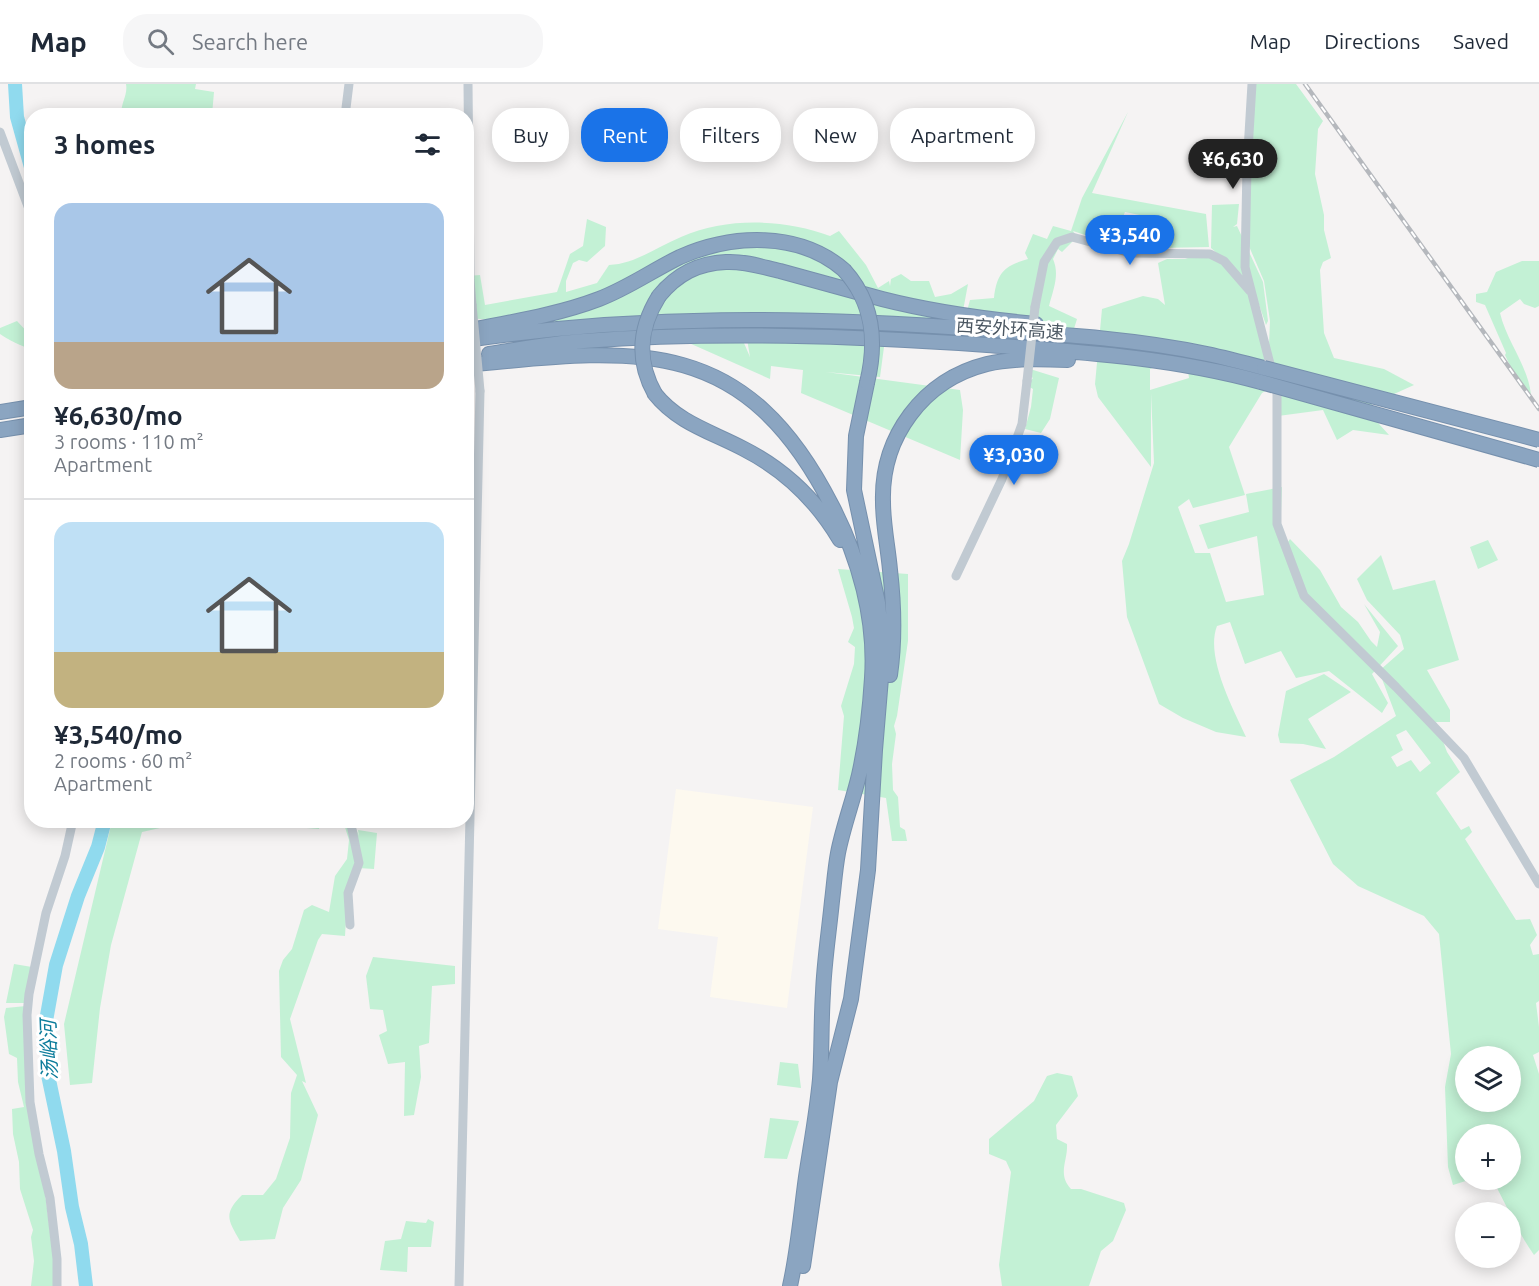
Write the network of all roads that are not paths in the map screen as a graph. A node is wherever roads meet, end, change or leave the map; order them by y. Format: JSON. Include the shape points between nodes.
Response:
{"nodes":[{"id":1,"x":349,"y":84,"type":"edge"},
{"id":2,"x":468,"y":84,"type":"edge"},
{"id":3,"x":1252,"y":84,"type":"edge"},
{"id":4,"x":346,"y":108,"type":"edge"},
{"id":5,"x":468,"y":108,"type":"edge"},
{"id":6,"x":0,"y":132,"type":"edge"},
{"id":7,"x":24,"y":196,"type":"edge"},
{"id":8,"x":1252,"y":293,"type":"junction"},
{"id":9,"x":474,"y":326,"type":"edge"},
{"id":10,"x":474,"y":330,"type":"edge"},
{"id":11,"x":474,"y":339,"type":"edge"},
{"id":12,"x":1206,"y":354,"type":"junction"},
{"id":13,"x":474,"y":356,"type":"edge"},
{"id":14,"x":474,"y":364,"type":"edge"},
{"id":15,"x":1214,"y":369,"type":"junction"},
{"id":16,"x":1262,"y":375,"type":"junction"},
{"id":17,"x":24,"y":408,"type":"edge"},
{"id":18,"x":5,"y":411,"type":"edge"},
{"id":19,"x":24,"y":426,"type":"edge"},
{"id":20,"x":6,"y":429,"type":"edge"},
{"id":21,"x":1539,"y":440,"type":"edge"},
{"id":22,"x":1539,"y":460,"type":"edge"},
{"id":23,"x":956,"y":576,"type":"dead end"},
{"id":24,"x":863,"y":591,"type":"junction"},
{"id":25,"x":474,"y":647,"type":"edge"},
{"id":26,"x":875,"y":750,"type":"junction"},
{"id":27,"x":71,"y":828,"type":"edge"},
{"id":28,"x":352,"y":828,"type":"edge"},
{"id":29,"x":470,"y":828,"type":"edge"},
{"id":30,"x":1539,"y":884,"type":"edge"},
{"id":31,"x":350,"y":925,"type":"dead end"},
{"id":32,"x":57,"y":1286,"type":"edge"},
{"id":33,"x":459,"y":1286,"type":"edge"},
{"id":34,"x":790,"y":1286,"type":"edge"},
{"id":35,"x":800,"y":1286,"type":"edge"}],
"edges":[{"from":1,"to":4,"type":"street"},
{"from":2,"to":5,"type":"street"},
{"from":3,"to":8,"type":"street","via":[[1245,267]]},
{"from":6,"to":7,"type":"street"},
{"from":8,"to":23,"type":"street","bridge":true,"via":[[1224,261],[1210,254],[1131,253],[1072,237],[1057,242],[1044,262],[1035,307],[1022,424],[1002,479]]},
{"from":8,"to":30,"type":"street","via":[[1277,391],[1277,524],[1304,596],[1464,758]]},
{"from":9,"to":25,"type":"street","bridge":true,"via":[[480,391]]},
{"from":10,"to":26,"type":"highway","bridge":true,"via":[[597,300],[688,254],[727,243],[790,243],[824,256],[844,270],[860,290],[871,321],[872,356],[856,436],[854,477],[882,636]]},
{"from":11,"to":12,"type":"highway","name":"西安外环高速","via":[[632,322],[889,322],[1069,336]]},
{"from":12,"to":16,"type":"highway","name":"西安外环高速"},
{"from":12,"to":24,"type":"highway","bridge":true,"via":[[1117,334],[922,308],[738,262],[714,263],[674,280],[659,296],[646,320],[641,346],[644,370],[655,394],[681,418],[764,460],[800,489],[836,532]]},
{"from":13,"to":15,"type":"highway","name":"西安外环高速","via":[[582,341],[803,336],[1121,355]]},
{"from":14,"to":24,"type":"highway","via":[[580,355],[636,356],[695,369],[736,388],[786,432],[812,470],[844,532]]},
{"from":15,"to":16,"type":"highway","name":"西安外环高速"},
{"from":15,"to":26,"type":"highway","via":[[1075,360],[998,362],[951,378],[913,411],[894,441],[884,478],[882,501],[893,603],[893,648]]},
{"from":16,"to":21,"type":"highway","name":"西安外环高速","bridge":true},
{"from":16,"to":22,"type":"highway","name":"西安外环高速","bridge":true},
{"from":17,"to":18,"type":"highway"},
{"from":19,"to":20,"type":"highway"},
{"from":24,"to":34,"type":"highway","via":[[872,647],[872,678],[861,764],[838,853],[823,991],[820,1080]]},
{"from":26,"to":35,"type":"highway","via":[[868,870],[851,999],[830,1082]]},
{"from":27,"to":32,"type":"street","via":[[46,913],[27,1015],[30,1102],[50,1198]]},
{"from":28,"to":31,"type":"street","via":[[359,863],[348,893]]},
{"from":29,"to":33,"type":"street","bridge":true}]}
